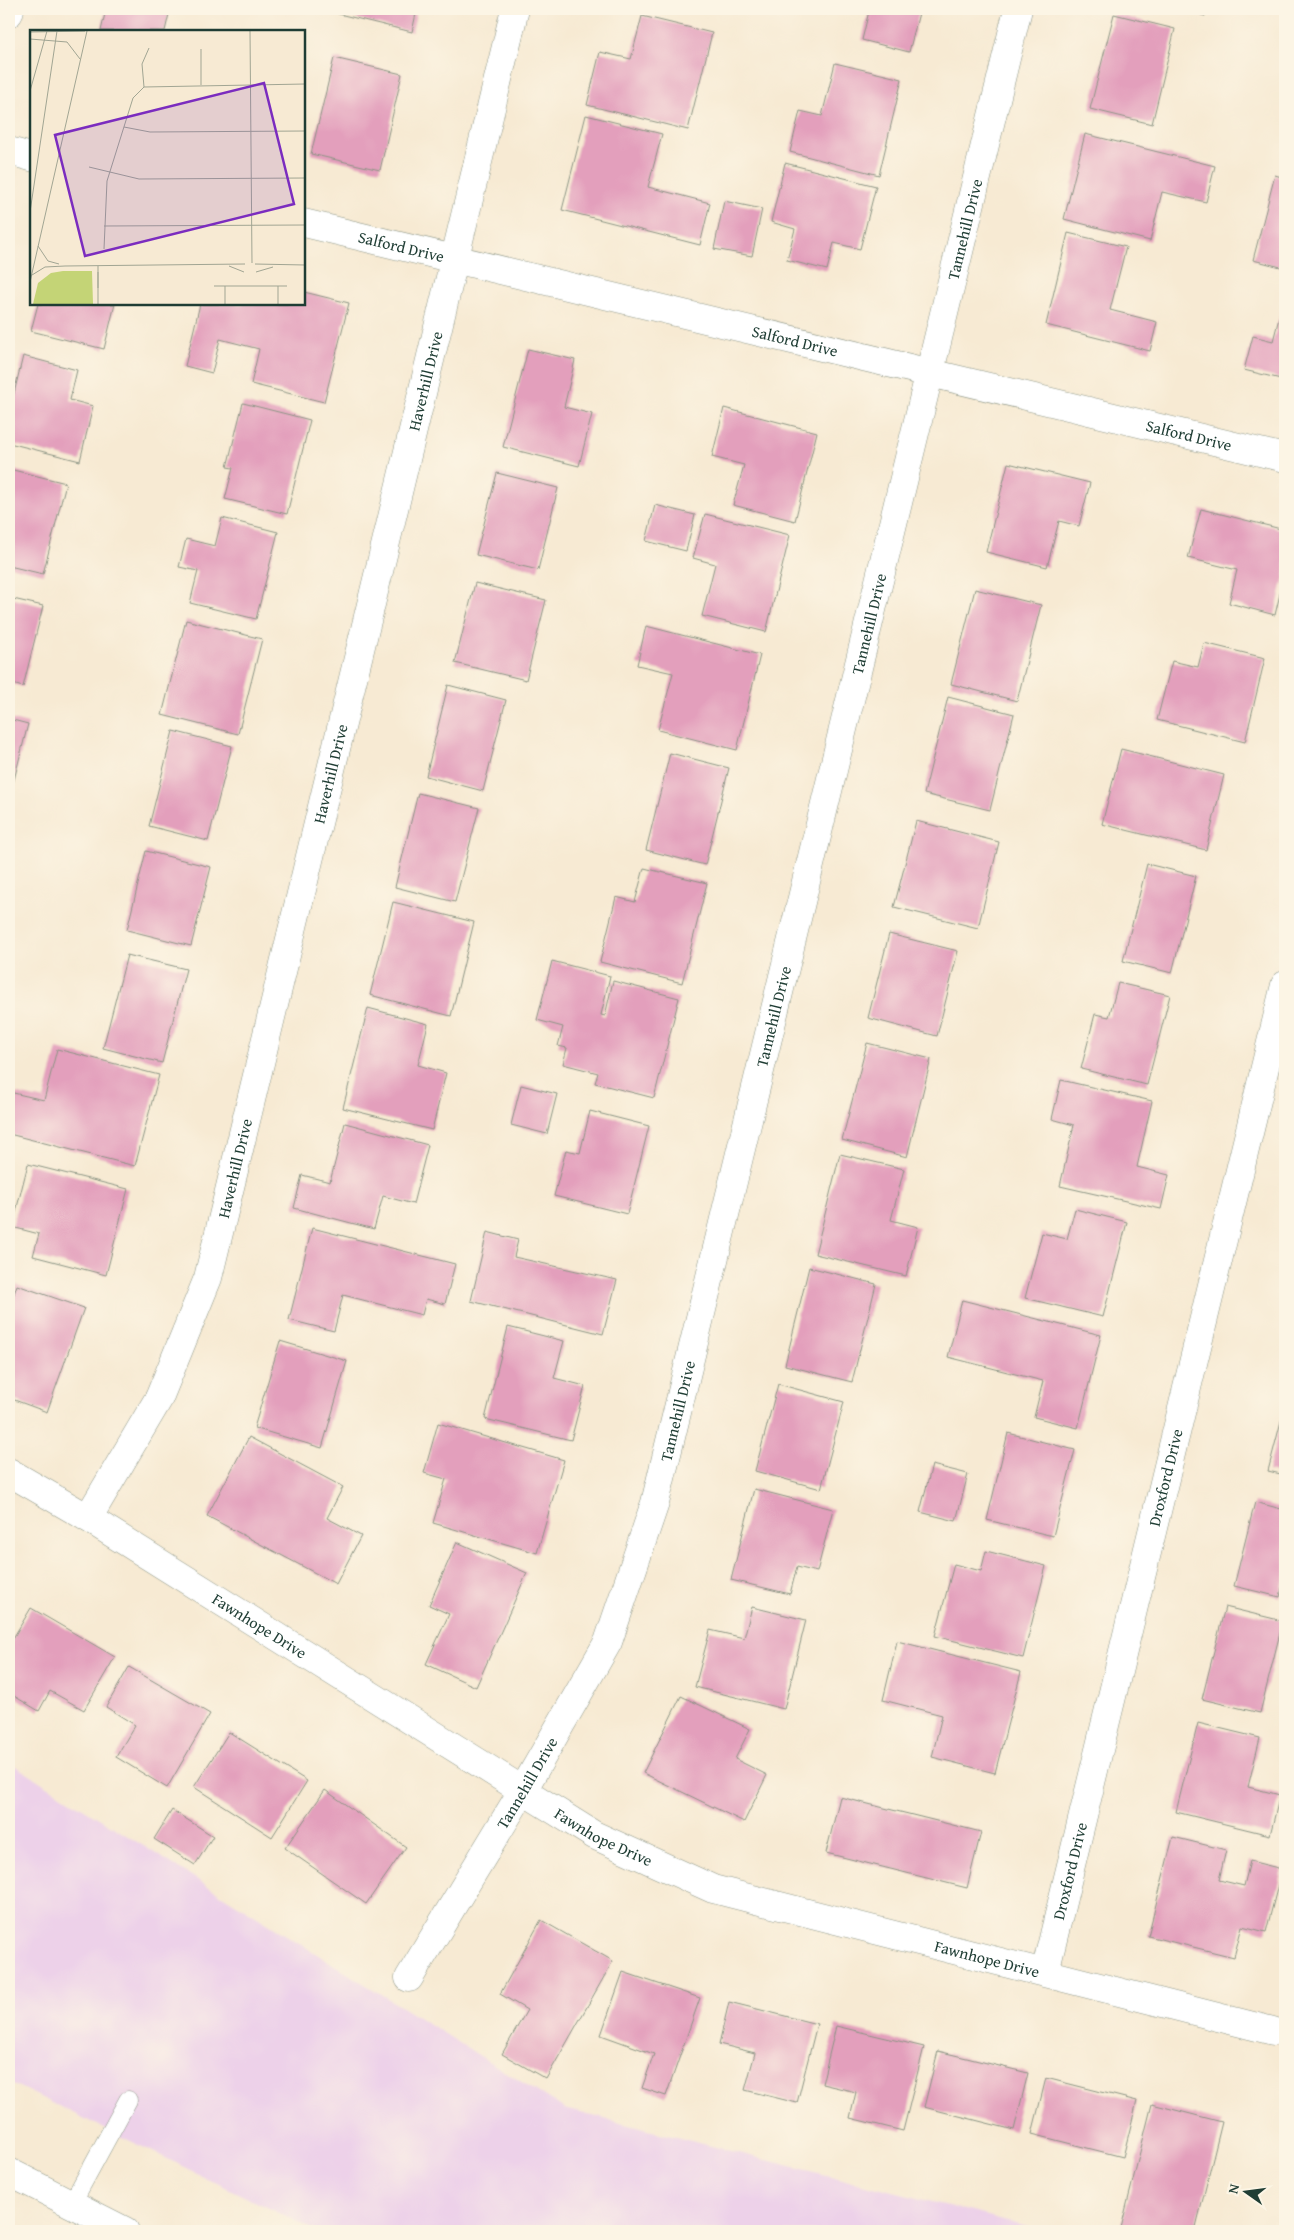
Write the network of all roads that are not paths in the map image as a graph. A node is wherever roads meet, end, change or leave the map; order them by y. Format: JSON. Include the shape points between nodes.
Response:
{"nodes":[{"id":1,"x":10,"y":9,"type":"edge"},
{"id":2,"x":515,"y":9,"type":"edge"},
{"id":3,"x":1018,"y":9,"type":"edge"},
{"id":4,"x":9,"y":13,"type":"edge"},
{"id":5,"x":9,"y":151,"type":"edge"},
{"id":6,"x":30,"y":156,"type":"edge"},
{"id":7,"x":305,"y":223,"type":"edge"},
{"id":8,"x":454,"y":260,"type":"junction"},
{"id":9,"x":929,"y":373,"type":"junction"},
{"id":10,"x":1285,"y":458,"type":"edge"},
{"id":11,"x":1285,"y":985,"type":"edge"},
{"id":12,"x":9,"y":1472,"type":"edge"},
{"id":13,"x":88,"y":1518,"type":"junction"},
{"id":14,"x":523,"y":1790,"type":"junction"},
{"id":15,"x":1045,"y":1972,"type":"junction"},
{"id":16,"x":410,"y":1978,"type":"dead end"},
{"id":17,"x":1273,"y":2030,"type":"dead end"},
{"id":18,"x":128,"y":2100,"type":"dead end"},
{"id":19,"x":9,"y":2172,"type":"edge"},
{"id":20,"x":72,"y":2203,"type":"junction"},
{"id":21,"x":125,"y":2231,"type":"edge"}],
"edges":[{"from":1,"to":4,"type":"street"},
{"from":2,"to":8,"type":"street","name":"Haverhill Drive"},
{"from":3,"to":9,"type":"street","name":"Tannehill Drive"},
{"from":5,"to":6,"type":"street"},
{"from":7,"to":8,"type":"street","name":"Salford Drive"},
{"from":8,"to":9,"type":"street","name":"Salford Drive"},
{"from":8,"to":13,"type":"street","name":"Haverhill Drive","via":[[208,1278],[159,1398]]},
{"from":9,"to":10,"type":"street","name":"Salford Drive"},
{"from":9,"to":14,"type":"street","name":"Tannehill Drive","via":[[656,1503],[608,1642]]},
{"from":11,"to":15,"type":"street","name":"Droxford Drive"},
{"from":12,"to":13,"type":"street","name":"Fawnhope Drive"},
{"from":13,"to":14,"type":"street","name":"Fawnhope Drive"},
{"from":14,"to":15,"type":"street","name":"Fawnhope Drive","via":[[594,1836],[713,1889]]},
{"from":14,"to":16,"type":"street","name":"Tannehill Drive"},
{"from":15,"to":17,"type":"street","name":"Fawnhope Drive"},
{"from":18,"to":20,"type":"lane"},
{"from":19,"to":20,"type":"street"},
{"from":20,"to":21,"type":"street"}]}
